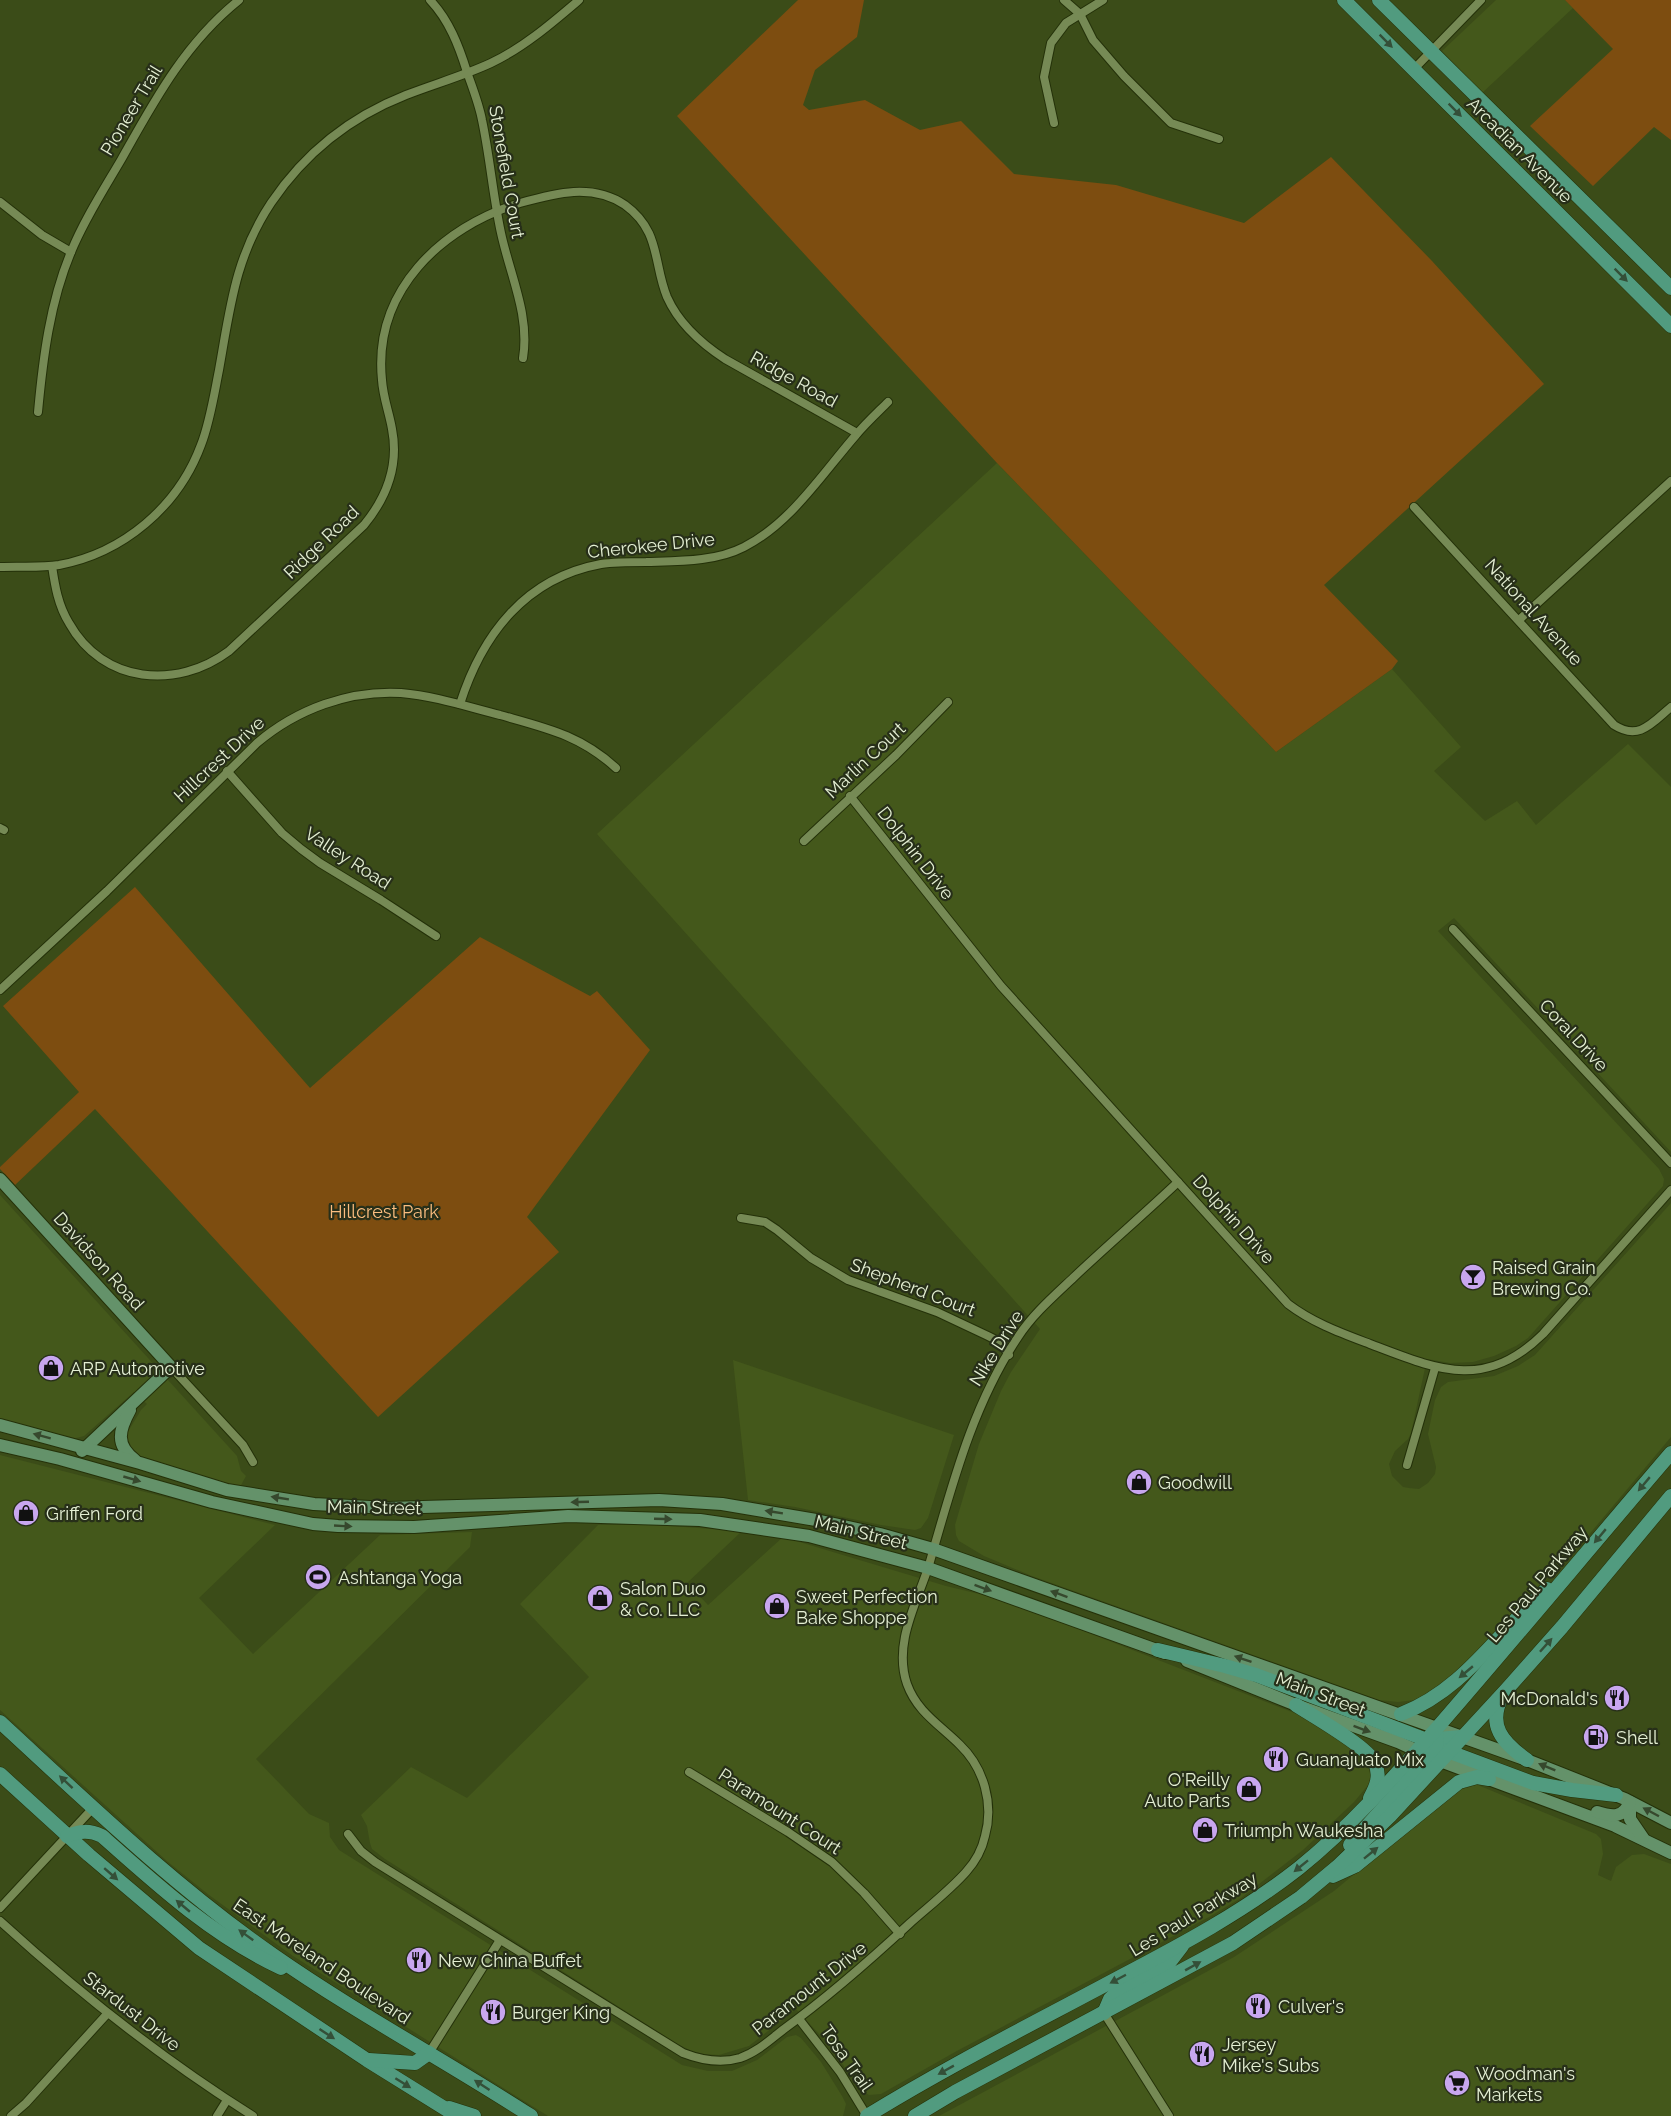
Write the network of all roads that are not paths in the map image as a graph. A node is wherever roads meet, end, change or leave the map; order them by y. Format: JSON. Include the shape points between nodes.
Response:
{"nodes":[{"id":1,"x":239,"y":0,"type":"edge"},
{"id":2,"x":430,"y":0,"type":"edge"},
{"id":3,"x":579,"y":0,"type":"edge"},
{"id":4,"x":1064,"y":0,"type":"edge"},
{"id":5,"x":1103,"y":0,"type":"edge"},
{"id":6,"x":1344,"y":0,"type":"edge"},
{"id":7,"x":1379,"y":0,"type":"edge"},
{"id":8,"x":1481,"y":0,"type":"edge"},
{"id":9,"x":1080,"y":14,"type":"junction"},
{"id":10,"x":1430,"y":52,"type":"junction"},
{"id":11,"x":1414,"y":69,"type":"junction"},
{"id":12,"x":468,"y":73,"type":"junction"},
{"id":13,"x":1054,"y":123,"type":"dead end"},
{"id":14,"x":1220,"y":139,"type":"dead end"},
{"id":15,"x":0,"y":202,"type":"edge"},
{"id":16,"x":496,"y":212,"type":"junction"},
{"id":17,"x":71,"y":252,"type":"junction"},
{"id":18,"x":1671,"y":288,"type":"edge"},
{"id":19,"x":1671,"y":326,"type":"edge"},
{"id":20,"x":523,"y":358,"type":"dead end"},
{"id":21,"x":888,"y":402,"type":"dead end"},
{"id":22,"x":38,"y":412,"type":"dead end"},
{"id":23,"x":857,"y":433,"type":"junction"},
{"id":24,"x":1671,"y":481,"type":"edge"},
{"id":25,"x":1414,"y":507,"type":"dead end"},
{"id":26,"x":52,"y":566,"type":"junction"},
{"id":27,"x":0,"y":567,"type":"edge"},
{"id":28,"x":1519,"y":620,"type":"junction"},
{"id":29,"x":948,"y":702,"type":"dead end"},
{"id":30,"x":460,"y":704,"type":"junction"},
{"id":31,"x":1671,"y":707,"type":"edge"},
{"id":32,"x":616,"y":768,"type":"dead end"},
{"id":33,"x":227,"y":771,"type":"junction"},
{"id":34,"x":850,"y":796,"type":"junction"},
{"id":35,"x":804,"y":841,"type":"dead end"},
{"id":36,"x":1453,"y":929,"type":"dead end"},
{"id":37,"x":436,"y":936,"type":"dead end"},
{"id":38,"x":0,"y":990,"type":"edge"},
{"id":39,"x":1671,"y":1163,"type":"edge"},
{"id":40,"x":0,"y":1179,"type":"edge"},
{"id":41,"x":1178,"y":1182,"type":"junction"},
{"id":42,"x":1671,"y":1190,"type":"edge"},
{"id":43,"x":741,"y":1218,"type":"dead end"},
{"id":44,"x":1009,"y":1355,"type":"junction"},
{"id":45,"x":171,"y":1367,"type":"junction"},
{"id":46,"x":1435,"y":1368,"type":"junction"},
{"id":47,"x":136,"y":1399,"type":"junction"},
{"id":48,"x":0,"y":1425,"type":"edge"},
{"id":49,"x":0,"y":1445,"type":"edge"},
{"id":50,"x":84,"y":1448,"type":"junction"},
{"id":51,"x":1671,"y":1452,"type":"edge"},
{"id":52,"x":253,"y":1462,"type":"dead end"},
{"id":53,"x":76,"y":1463,"type":"junction"},
{"id":54,"x":141,"y":1463,"type":"junction"},
{"id":55,"x":1407,"y":1465,"type":"dead end"},
{"id":56,"x":1668,"y":1499,"type":"edge"},
{"id":57,"x":314,"y":1504,"type":"junction"},
{"id":58,"x":438,"y":1507,"type":"junction"},
{"id":59,"x":402,"y":1508,"type":"junction"},
{"id":60,"x":816,"y":1520,"type":"junction"},
{"id":61,"x":314,"y":1524,"type":"junction"},
{"id":62,"x":439,"y":1526,"type":"junction"},
{"id":63,"x":403,"y":1527,"type":"junction"},
{"id":64,"x":747,"y":1527,"type":"junction"},
{"id":65,"x":933,"y":1549,"type":"junction"},
{"id":66,"x":1582,"y":1557,"type":"junction"},
{"id":67,"x":928,"y":1568,"type":"junction"},
{"id":68,"x":1158,"y":1650,"type":"junction"},
{"id":69,"x":1507,"y":1689,"type":"junction"},
{"id":70,"x":1296,"y":1705,"type":"junction"},
{"id":71,"x":1401,"y":1714,"type":"junction"},
{"id":72,"x":3,"y":1726,"type":"edge"},
{"id":73,"x":1461,"y":1737,"type":"junction"},
{"id":74,"x":1434,"y":1747,"type":"junction"},
{"id":75,"x":1527,"y":1760,"type":"junction"},
{"id":76,"x":689,"y":1772,"type":"dead end"},
{"id":77,"x":0,"y":1774,"type":"edge"},
{"id":78,"x":1490,"y":1779,"type":"junction"},
{"id":79,"x":1531,"y":1795,"type":"junction"},
{"id":80,"x":1616,"y":1795,"type":"junction"},
{"id":81,"x":1630,"y":1802,"type":"junction"},
{"id":82,"x":93,"y":1808,"type":"junction"},
{"id":83,"x":1364,"y":1809,"type":"junction"},
{"id":84,"x":1671,"y":1823,"type":"edge"},
{"id":85,"x":348,"y":1834,"type":"dead end"},
{"id":86,"x":67,"y":1836,"type":"junction"},
{"id":87,"x":1645,"y":1841,"type":"junction"},
{"id":88,"x":1671,"y":1853,"type":"edge"},
{"id":89,"x":1323,"y":1878,"type":"junction"},
{"id":90,"x":0,"y":1908,"type":"edge"},
{"id":91,"x":0,"y":1921,"type":"edge"},
{"id":92,"x":900,"y":1934,"type":"junction"},
{"id":93,"x":500,"y":1940,"type":"junction"},
{"id":94,"x":1183,"y":1944,"type":"junction"},
{"id":95,"x":324,"y":1988,"type":"junction"},
{"id":96,"x":1090,"y":1993,"type":"junction"},
{"id":97,"x":1104,"y":2013,"type":"junction"},
{"id":98,"x":107,"y":2014,"type":"junction"},
{"id":99,"x":799,"y":2019,"type":"junction"},
{"id":100,"x":429,"y":2053,"type":"junction"},
{"id":101,"x":367,"y":2060,"type":"junction"},
{"id":102,"x":990,"y":2073,"type":"junction"},
{"id":103,"x":227,"y":2100,"type":"junction"},
{"id":104,"x":438,"y":2105,"type":"junction"},
{"id":105,"x":11,"y":2116,"type":"edge"},
{"id":106,"x":217,"y":2116,"type":"edge"},
{"id":107,"x":253,"y":2116,"type":"edge"},
{"id":108,"x":457,"y":2116,"type":"edge"},
{"id":109,"x":474,"y":2116,"type":"edge"},
{"id":110,"x":531,"y":2116,"type":"edge"},
{"id":111,"x":867,"y":2116,"type":"edge"},
{"id":112,"x":915,"y":2116,"type":"edge"},
{"id":113,"x":1168,"y":2116,"type":"edge"}],
"edges":[{"from":1,"to":17,"type":"street","name":"Pioneer Trail","via":[[202,33],[175,67]]},
{"from":2,"to":12,"type":"street","name":"Stonefield Court","via":[[451,31]]},
{"from":3,"to":12,"type":"street","via":[[519,46]]},
{"from":4,"to":9,"type":"street"},
{"from":5,"to":9,"type":"street"},
{"from":6,"to":11,"type":"main road","name":"Arcadian Avenue","one_way":true},
{"from":7,"to":10,"type":"main road","name":"Arcadian Avenue"},
{"from":8,"to":10,"type":"street"},
{"from":9,"to":13,"type":"street","via":[[1066,23],[1051,44],[1044,77]]},
{"from":9,"to":14,"type":"street","via":[[1093,40],[1171,123]]},
{"from":10,"to":11,"type":"street"},
{"from":10,"to":18,"type":"main road","name":"Arcadian Avenue"},
{"from":11,"to":19,"type":"main road","name":"Arcadian Avenue","one_way":true},
{"from":12,"to":16,"type":"street","name":"Stonefield Court","via":[[483,122]]},
{"from":12,"to":26,"type":"street","via":[[375,109],[312,153],[288,180],[254,231],[242,259],[206,431],[182,482],[155,515],[121,542]]},
{"from":15,"to":17,"type":"street"},
{"from":16,"to":20,"type":"street","name":"Stonefield Court","via":[[522,312],[526,343]]},
{"from":16,"to":23,"type":"street","name":"Ridge Road","via":[[538,198],[579,191],[600,194],[625,206],[651,238],[668,299],[695,336],[725,359]]},
{"from":16,"to":26,"type":"street","name":"Ridge Road","via":[[436,247],[406,282],[394,306],[383,343],[381,372],[392,428],[393,460],[387,489],[377,509],[229,651],[205,666],[171,676],[143,675],[113,665],[87,647],[70,627],[60,606]]},
{"from":17,"to":22,"type":"street","name":"Pioneer Trail","via":[[47,337]]},
{"from":21,"to":23,"type":"street","name":"Cherokee Drive"},
{"from":23,"to":30,"type":"street","name":"Cherokee Drive","via":[[789,513],[742,549],[713,557],[601,564],[542,587],[507,615],[494,631]]},
{"from":24,"to":28,"type":"street"},
{"from":25,"to":28,"type":"street","name":"National Avenue"},
{"from":26,"to":27,"type":"street"},
{"from":28,"to":31,"type":"street","name":"National Avenue","via":[[1622,730],[1646,728]]},
{"from":29,"to":34,"type":"street","name":"Marlin Court"},
{"from":30,"to":32,"type":"street","name":"Hillcrest Drive","via":[[568,735]]},
{"from":30,"to":33,"type":"street","name":"Hillcrest Drive","via":[[400,693],[322,704],[276,727]]},
{"from":33,"to":37,"type":"street","name":"Valley Road","via":[[301,849]]},
{"from":33,"to":38,"type":"street","name":"Hillcrest Drive","via":[[107,891]]},
{"from":34,"to":35,"type":"street","name":"Marlin Court"},
{"from":34,"to":41,"type":"street","name":"Dolphin Drive","via":[[1001,986]]},
{"from":36,"to":39,"type":"street","name":"Coral Drive"},
{"from":40,"to":45,"type":"main road","name":"Davidson Road"},
{"from":41,"to":44,"type":"street","name":"Nike Drive","via":[[1048,1302],[1017,1338]]},
{"from":41,"to":46,"type":"street","name":"Dolphin Drive","via":[[1288,1304],[1303,1315]]},
{"from":42,"to":46,"type":"street","name":"Dolphin Drive","via":[[1534,1343],[1488,1367],[1463,1371]]},
{"from":43,"to":44,"type":"street","name":"Shepherd Court","via":[[765,1222],[818,1263],[848,1280],[937,1312],[1000,1342]]},
{"from":44,"to":65,"type":"street","name":"Nike Drive","via":[[994,1378],[969,1435]]},
{"from":45,"to":47,"type":"main road"},
{"from":45,"to":52,"type":"street","name":"Davidson Road","via":[[243,1445]]},
{"from":46,"to":55,"type":"street"},
{"from":47,"to":50,"type":"main road"},
{"from":47,"to":54,"type":"main road","via":[[122,1425],[120,1440],[130,1456]]},
{"from":50,"to":48,"type":"main road","name":"Main Street","one_way":true},
{"from":49,"to":53,"type":"main road","name":"Main Street"},
{"from":50,"to":53,"type":"main road"},
{"from":50,"to":54,"type":"main road","name":"Main Street"},
{"from":51,"to":66,"type":"main road","name":"Les Paul Parkway","one_way":true},
{"from":53,"to":61,"type":"main road","name":"Main Street","one_way":true,"via":[[212,1502]]},
{"from":57,"to":54,"type":"main road","name":"Main Street","one_way":true,"via":[[227,1490]]},
{"from":69,"to":56,"type":"main road","name":"Les Paul Parkway","one_way":true},
{"from":57,"to":59,"type":"main road","name":"Main Street"},
{"from":57,"to":61,"type":"main road"},
{"from":58,"to":59,"type":"main road","name":"Main Street"},
{"from":60,"to":58,"type":"main road","name":"Main Street","one_way":true,"via":[[722,1504],[659,1500]]},
{"from":58,"to":62,"type":"main road"},
{"from":59,"to":63,"type":"main road"},
{"from":60,"to":64,"type":"main road","via":[[807,1528],[767,1522]]},
{"from":60,"to":65,"type":"main road","name":"Main Street"},
{"from":61,"to":63,"type":"main road","name":"Main Street","one_way":true},
{"from":62,"to":63,"type":"main road","name":"Main Street"},
{"from":62,"to":64,"type":"main road","name":"Main Street","one_way":true,"via":[[568,1515],[700,1520]]},
{"from":64,"to":67,"type":"main road","name":"Main Street","via":[[808,1536]]},
{"from":65,"to":67,"type":"street","name":"Paramount Drive"},
{"from":71,"to":65,"type":"main road","name":"Main Street","one_way":true},
{"from":66,"to":71,"type":"main road","one_way":true,"via":[[1533,1601],[1464,1675]]},
{"from":66,"to":74,"type":"main road","name":"Les Paul Parkway"},
{"from":67,"to":68,"type":"main road","name":"Main Street","one_way":true},
{"from":67,"to":92,"type":"street","name":"Paramount Drive","via":[[908,1624],[903,1655],[905,1678],[920,1708],[961,1746],[977,1767],[986,1790],[988,1820],[975,1861]]},
{"from":68,"to":70,"type":"main road","name":"Main Street"},
{"from":68,"to":74,"type":"main road","via":[[1256,1675]]},
{"from":69,"to":73,"type":"main road","name":"Les Paul Parkway"},
{"from":69,"to":75,"type":"main road","via":[[1497,1713],[1497,1729],[1505,1743]]},
{"from":70,"to":74,"type":"main road","name":"Main Street","one_way":true},
{"from":70,"to":83,"type":"main road","via":[[1373,1759],[1377,1782]]},
{"from":71,"to":74,"type":"main road","name":"Main Street"},
{"from":82,"to":72,"type":"main road","name":"East Moreland Boulevard","one_way":true},
{"from":73,"to":74,"type":"main road","name":"Les Paul Parkway"},
{"from":73,"to":74,"type":"main road","name":"Main Street"},
{"from":73,"to":75,"type":"main road","name":"Main Street"},
{"from":74,"to":78,"type":"main road","name":"Main Street"},
{"from":74,"to":80,"type":"main road","via":[[1533,1783]]},
{"from":74,"to":83,"type":"main road","name":"Les Paul Parkway"},
{"from":74,"to":89,"type":"main road","name":"Les Paul Parkway","via":[[1371,1836]]},
{"from":80,"to":75,"type":"main road","name":"Main Street","one_way":true},
{"from":76,"to":92,"type":"street","name":"Paramount Court","via":[[832,1862]]},
{"from":77,"to":86,"type":"main road"},
{"from":78,"to":79,"type":"main road","name":"Main Street"},
{"from":89,"to":78,"type":"main road","one_way":true,"via":[[1355,1866],[1459,1782],[1477,1777]]},
{"from":79,"to":81,"type":"main road","via":[[1556,1798],[1614,1816],[1625,1812]]},
{"from":79,"to":87,"type":"main road","name":"Main Street"},
{"from":80,"to":81,"type":"main road","name":"Main Street"},
{"from":84,"to":81,"type":"main road","name":"Main Street","one_way":true},
{"from":81,"to":87,"type":"main road","via":[[1630,1819]]},
{"from":82,"to":86,"type":"street"},
{"from":95,"to":82,"type":"main road","name":"East Moreland Boulevard","one_way":true,"via":[[188,1891]]},
{"from":83,"to":94,"type":"main road","name":"Les Paul Parkway","one_way":true,"via":[[1292,1874]]},
{"from":85,"to":93,"type":"street","name":"Paramount Drive","via":[[375,1862]]},
{"from":86,"to":90,"type":"street"},
{"from":95,"to":86,"type":"main road","one_way":true,"via":[[220,1935],[102,1836],[81,1831]]},
{"from":86,"to":101,"type":"main road","one_way":true,"via":[[199,1948]]},
{"from":87,"to":88,"type":"main road","name":"Main Street"},
{"from":97,"to":89,"type":"main road","name":"Les Paul Parkway","one_way":true,"via":[[1233,1943]]},
{"from":91,"to":98,"type":"street","name":"Stardust Drive"},
{"from":92,"to":99,"type":"street","name":"Paramount Drive"},
{"from":93,"to":99,"type":"street","name":"Paramount Drive","via":[[671,2047],[697,2059],[741,2058]]},
{"from":93,"to":100,"type":"street"},
{"from":94,"to":96,"type":"main road","name":"Les Paul Parkway","one_way":true},
{"from":94,"to":97,"type":"main road","via":[[1169,1964],[1117,1992]]},
{"from":95,"to":100,"type":"main road","name":"East Moreland Boulevard"},
{"from":96,"to":102,"type":"main road","via":[[1080,2018],[1007,2057]]},
{"from":96,"to":111,"type":"main road","name":"Les Paul Parkway","one_way":true},
{"from":97,"to":102,"type":"main road","name":"Les Paul Parkway"},
{"from":97,"to":113,"type":"street"},
{"from":98,"to":103,"type":"street","name":"Stardust Drive"},
{"from":98,"to":105,"type":"street"},
{"from":99,"to":111,"type":"street","name":"Tosa Trail","via":[[840,2072]]},
{"from":100,"to":101,"type":"main road","via":[[415,2063]]},
{"from":110,"to":100,"type":"main road","name":"East Moreland Boulevard","one_way":true},
{"from":101,"to":104,"type":"main road","one_way":true},
{"from":102,"to":112,"type":"main road","name":"Les Paul Parkway"},
{"from":103,"to":106,"type":"street"},
{"from":103,"to":107,"type":"street","name":"Stardust Drive"},
{"from":104,"to":108,"type":"main road"},
{"from":104,"to":109,"type":"main road"}]}
